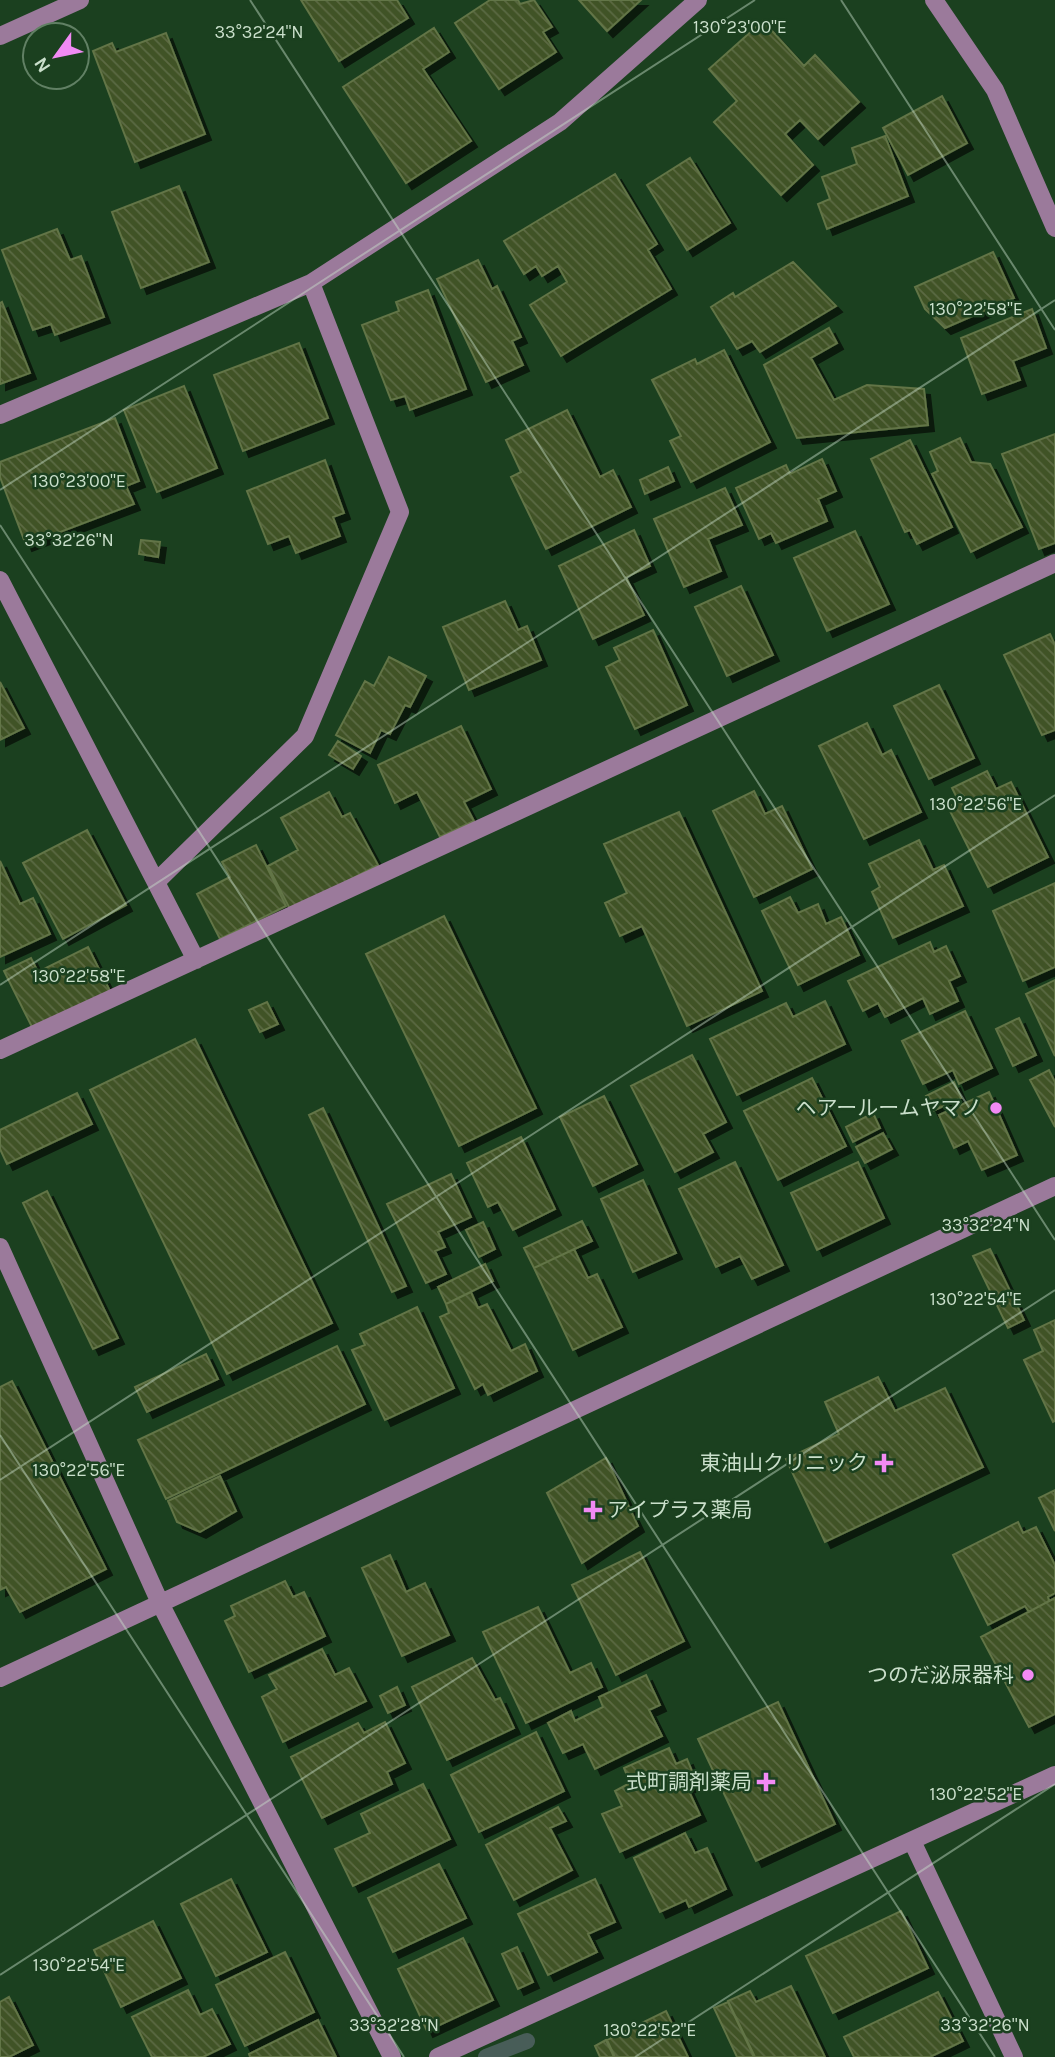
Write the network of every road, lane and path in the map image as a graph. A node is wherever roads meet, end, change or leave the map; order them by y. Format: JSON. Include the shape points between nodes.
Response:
{"nodes":[{"id":1,"x":698,"y":0,"type":"edge"},
{"id":2,"x":934,"y":0,"type":"edge"},
{"id":3,"x":70,"y":2,"type":"edge"},
{"id":4,"x":0,"y":36,"type":"edge"},
{"id":5,"x":1055,"y":228,"type":"edge"},
{"id":6,"x":311,"y":283,"type":"junction"},
{"id":7,"x":0,"y":415,"type":"edge"},
{"id":8,"x":1055,"y":563,"type":"edge"},
{"id":9,"x":0,"y":580,"type":"edge"},
{"id":10,"x":156,"y":883,"type":"junction"},
{"id":11,"x":196,"y":960,"type":"junction"},
{"id":12,"x":0,"y":1050,"type":"edge"},
{"id":13,"x":1055,"y":1186,"type":"edge"},
{"id":14,"x":0,"y":1247,"type":"edge"},
{"id":15,"x":162,"y":1605,"type":"junction"},
{"id":16,"x":0,"y":1678,"type":"edge"},
{"id":17,"x":1055,"y":1775,"type":"edge"},
{"id":18,"x":912,"y":1841,"type":"junction"},
{"id":19,"x":393,"y":2057,"type":"edge"},
{"id":20,"x":438,"y":2057,"type":"edge"},
{"id":21,"x":1014,"y":2057,"type":"edge"}],
"edges":[{"from":1,"to":6,"type":"street","via":[[560,122]]},
{"from":2,"to":5,"type":"street","via":[[995,90]]},
{"from":3,"to":4,"type":"street"},
{"from":6,"to":7,"type":"street"},
{"from":6,"to":10,"type":"street","via":[[400,512],[305,736]]},
{"from":8,"to":11,"type":"street"},
{"from":9,"to":10,"type":"street"},
{"from":10,"to":11,"type":"street"},
{"from":11,"to":12,"type":"street"},
{"from":13,"to":15,"type":"street"},
{"from":14,"to":15,"type":"street"},
{"from":15,"to":16,"type":"street"},
{"from":15,"to":19,"type":"street"},
{"from":17,"to":18,"type":"street"},
{"from":18,"to":20,"type":"street"},
{"from":18,"to":21,"type":"street"}]}
